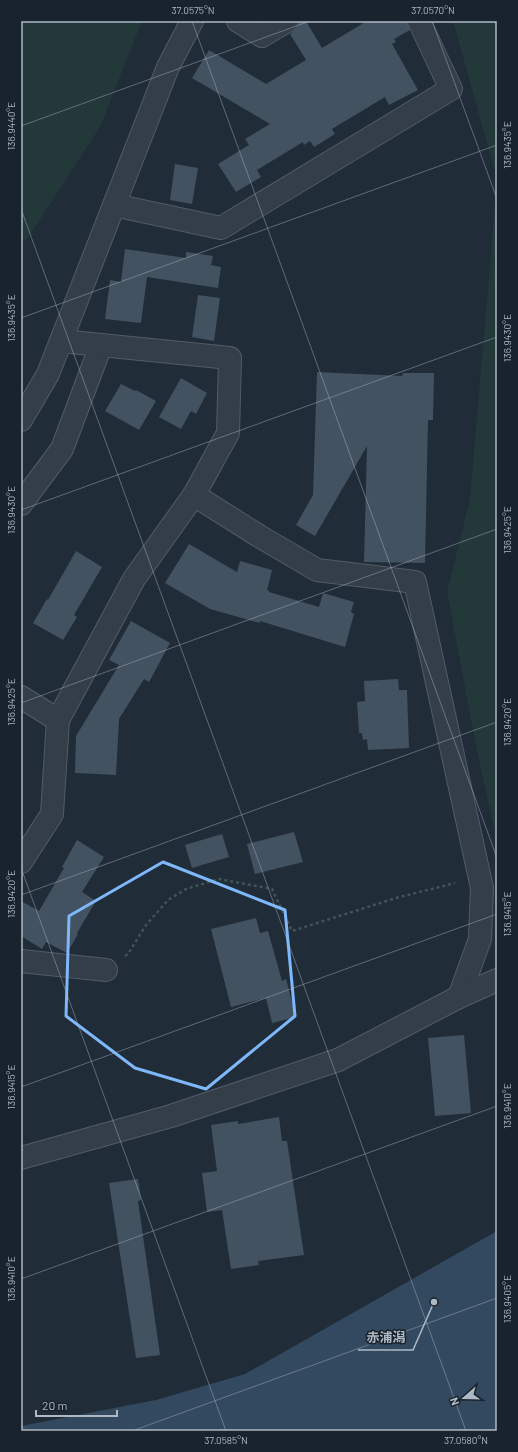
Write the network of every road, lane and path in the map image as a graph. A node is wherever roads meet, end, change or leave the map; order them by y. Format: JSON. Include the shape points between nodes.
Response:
{"nodes":[{"id":1,"x":192,"y":21,"type":"edge"},
{"id":2,"x":238,"y":21,"type":"edge"},
{"id":3,"x":287,"y":21,"type":"edge"},
{"id":4,"x":419,"y":21,"type":"edge"},
{"id":5,"x":114,"y":206,"type":"junction"},
{"id":6,"x":61,"y":341,"type":"junction"},
{"id":7,"x":101,"y":345,"type":"junction"},
{"id":8,"x":21,"y":420,"type":"edge"},
{"id":9,"x":194,"y":495,"type":"junction"},
{"id":10,"x":21,"y":504,"type":"edge"},
{"id":11,"x":21,"y":697,"type":"edge"},
{"id":12,"x":58,"y":720,"type":"junction"},
{"id":13,"x":21,"y":862,"type":"edge"},
{"id":14,"x":479,"y":877,"type":"junction"},
{"id":15,"x":21,"y":961,"type":"edge"},
{"id":16,"x":106,"y":970,"type":"joint"},
{"id":17,"x":497,"y":980,"type":"edge"},
{"id":18,"x":459,"y":997,"type":"junction"},
{"id":19,"x":21,"y":1158,"type":"edge"}],
"edges":[{"from":1,"to":5,"type":"street","via":[[168,67]]},
{"from":2,"to":3,"type":"street","via":[[262,36]]},
{"from":4,"to":5,"type":"street","via":[[451,89],[221,228]]},
{"from":5,"to":6,"type":"street"},
{"from":6,"to":7,"type":"street"},
{"from":6,"to":8,"type":"street","via":[[48,374]]},
{"from":7,"to":9,"type":"street","via":[[230,358],[228,432]]},
{"from":7,"to":10,"type":"street","via":[[62,449]]},
{"from":9,"to":12,"type":"street","via":[[134,579]]},
{"from":9,"to":14,"type":"street","via":[[317,570],[415,582]]},
{"from":11,"to":12,"type":"street"},
{"from":12,"to":13,"type":"street","via":[[52,814]]},
{"from":14,"to":16,"type":"path","via":[[396,898],[292,931],[272,889],[219,879],[186,889],[168,900],[146,925],[128,954]]},
{"from":14,"to":18,"type":"street","via":[[482,888],[480,939]]},
{"from":15,"to":16,"type":"street"},
{"from":17,"to":18,"type":"street"},
{"from":18,"to":19,"type":"street","via":[[338,1060],[171,1116]]}]}
